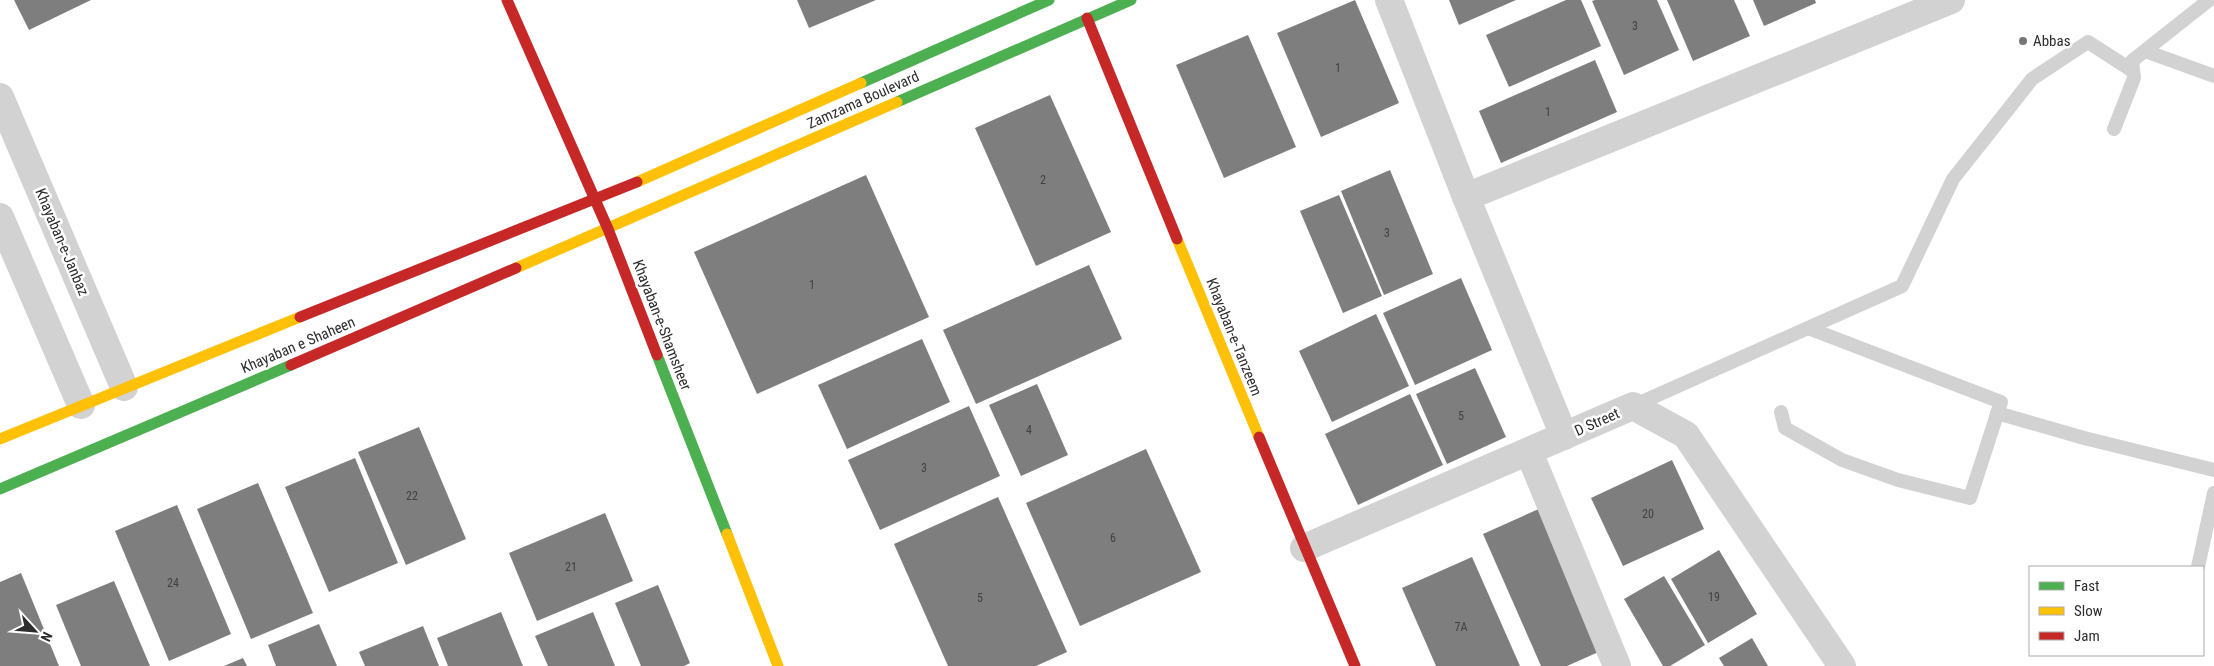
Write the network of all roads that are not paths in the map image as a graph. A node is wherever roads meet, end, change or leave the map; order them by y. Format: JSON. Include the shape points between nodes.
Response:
{"nodes":[{"id":1,"x":507,"y":0,"type":"edge"},
{"id":2,"x":1049,"y":0,"type":"edge"},
{"id":3,"x":1131,"y":0,"type":"edge"},
{"id":4,"x":1389,"y":0,"type":"edge"},
{"id":5,"x":1951,"y":0,"type":"edge"},
{"id":6,"x":2208,"y":0,"type":"edge"},
{"id":7,"x":1087,"y":18,"type":"junction"},
{"id":8,"x":2144,"y":51,"type":"junction"},
{"id":9,"x":2133,"y":71,"type":"junction"},
{"id":10,"x":2214,"y":76,"type":"edge"},
{"id":11,"x":0,"y":97,"type":"edge"},
{"id":12,"x":2114,"y":129,"type":"dead end"},
{"id":13,"x":1466,"y":197,"type":"junction"},
{"id":14,"x":594,"y":201,"type":"junction"},
{"id":15,"x":0,"y":217,"type":"edge"},
{"id":16,"x":608,"y":229,"type":"junction"},
{"id":17,"x":1808,"y":328,"type":"junction"},
{"id":18,"x":124,"y":387,"type":"junction"},
{"id":19,"x":81,"y":405,"type":"junction"},
{"id":20,"x":1633,"y":406,"type":"junction"},
{"id":21,"x":1780,"y":412,"type":"dead end"},
{"id":22,"x":1997,"y":413,"type":"junction"},
{"id":23,"x":1564,"y":436,"type":"junction"},
{"id":24,"x":0,"y":439,"type":"edge"},
{"id":25,"x":1529,"y":452,"type":"junction"},
{"id":26,"x":2214,"y":470,"type":"edge"},
{"id":27,"x":0,"y":489,"type":"edge"},
{"id":28,"x":2214,"y":492,"type":"edge"},
{"id":29,"x":1304,"y":548,"type":"junction"},
{"id":30,"x":2198,"y":566,"type":"edge"},
{"id":31,"x":778,"y":666,"type":"edge"},
{"id":32,"x":1355,"y":666,"type":"edge"},
{"id":33,"x":1617,"y":666,"type":"edge"},
{"id":34,"x":1842,"y":666,"type":"edge"}],
"edges":[{"from":1,"to":14,"type":"main road","name":"Khayaban-e-Shamsheer"},
{"from":2,"to":14,"type":"main road","name":"Zamzama Boulevard"},
{"from":3,"to":7,"type":"main road","name":"Zamzama Boulevard"},
{"from":4,"to":13,"type":"street"},
{"from":5,"to":13,"type":"street"},
{"from":6,"to":8,"type":"lane"},
{"from":7,"to":16,"type":"main road","name":"Zamzama Boulevard"},
{"from":7,"to":29,"type":"main road","name":"Khayaban-e-Tanzeem"},
{"from":8,"to":9,"type":"lane","via":[[2132,61]]},
{"from":8,"to":10,"type":"lane"},
{"from":9,"to":12,"type":"lane","via":[[2134,78]]},
{"from":9,"to":17,"type":"lane","via":[[2088,42],[2032,79],[1953,179],[1902,286]]},
{"from":11,"to":18,"type":"street","name":"Khayaban-e-Janbaz"},
{"from":13,"to":23,"type":"street"},
{"from":14,"to":16,"type":"main road","name":"Khayaban-e-Shamsheer"},
{"from":14,"to":18,"type":"main road","name":"Khayaban e Shaheen"},
{"from":15,"to":19,"type":"street"},
{"from":16,"to":27,"type":"main road","name":"Khayaban e Shaheen"},
{"from":16,"to":31,"type":"main road","name":"Khayaban-e-Shamsheer"},
{"from":17,"to":20,"type":"lane"},
{"from":17,"to":22,"type":"lane","via":[[2001,402]]},
{"from":18,"to":19,"type":"main road","name":"Khayaban e Shaheen"},
{"from":19,"to":24,"type":"main road","name":"Khayaban e Shaheen"},
{"from":20,"to":23,"type":"street","name":"D Street"},
{"from":20,"to":34,"type":"street","name":"D Street","via":[[1686,435]]},
{"from":21,"to":22,"type":"lane","via":[[1786,428],[1842,460],[1898,480],[1970,498]]},
{"from":22,"to":26,"type":"lane"},
{"from":23,"to":25,"type":"street","name":"D Street"},
{"from":25,"to":29,"type":"street","name":"D Street"},
{"from":25,"to":33,"type":"street"},
{"from":28,"to":30,"type":"lane"},
{"from":29,"to":32,"type":"main road","name":"Khayaban-e-Tanzeem"}]}
